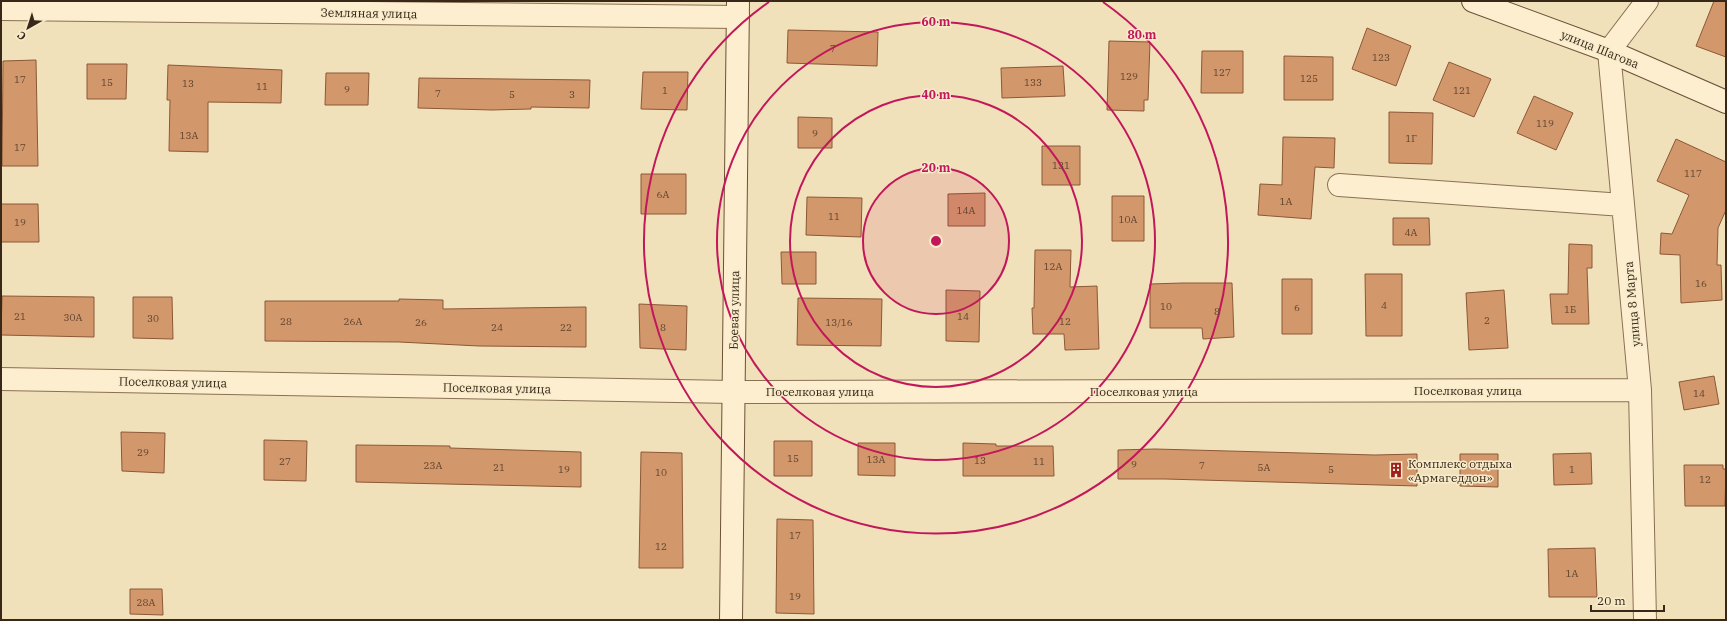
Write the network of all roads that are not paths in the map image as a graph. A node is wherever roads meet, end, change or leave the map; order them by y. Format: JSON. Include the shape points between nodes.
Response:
{"nodes":[{"id":1,"x":1473,"y":1,"type":"edge"},
{"id":2,"x":1647,"y":1,"type":"edge"},
{"id":3,"x":1,"y":9,"type":"edge"},
{"id":4,"x":738,"y":9,"type":"edge"},
{"id":5,"x":1609,"y":51,"type":"junction"},
{"id":6,"x":1726,"y":102,"type":"edge"},
{"id":7,"x":1340,"y":184,"type":"dead end"},
{"id":8,"x":1623,"y":205,"type":"junction"},
{"id":9,"x":1,"y":379,"type":"edge"},
{"id":10,"x":1640,"y":390,"type":"junction"},
{"id":11,"x":733,"y":392,"type":"junction"},
{"id":12,"x":731,"y":620,"type":"edge"},
{"id":13,"x":1645,"y":620,"type":"edge"}],
"edges":[{"from":1,"to":5,"type":"street","name":"улица Шагова"},
{"from":2,"to":5,"type":"street"},
{"from":3,"to":4,"type":"street","name":"Земляная улица"},
{"from":4,"to":11,"type":"street","name":"Боевая улица"},
{"from":5,"to":6,"type":"street","name":"улица Шагова"},
{"from":5,"to":8,"type":"street","name":"улица 8 Марта"},
{"from":7,"to":8,"type":"street"},
{"from":8,"to":10,"type":"street","name":"улица 8 Марта"},
{"from":9,"to":11,"type":"street","name":"Поселковая улица"},
{"from":10,"to":11,"type":"street","name":"Поселковая улица"},
{"from":10,"to":13,"type":"street","name":"улица 8 Марта"},
{"from":11,"to":12,"type":"street","name":"Боевая улица"}]}
